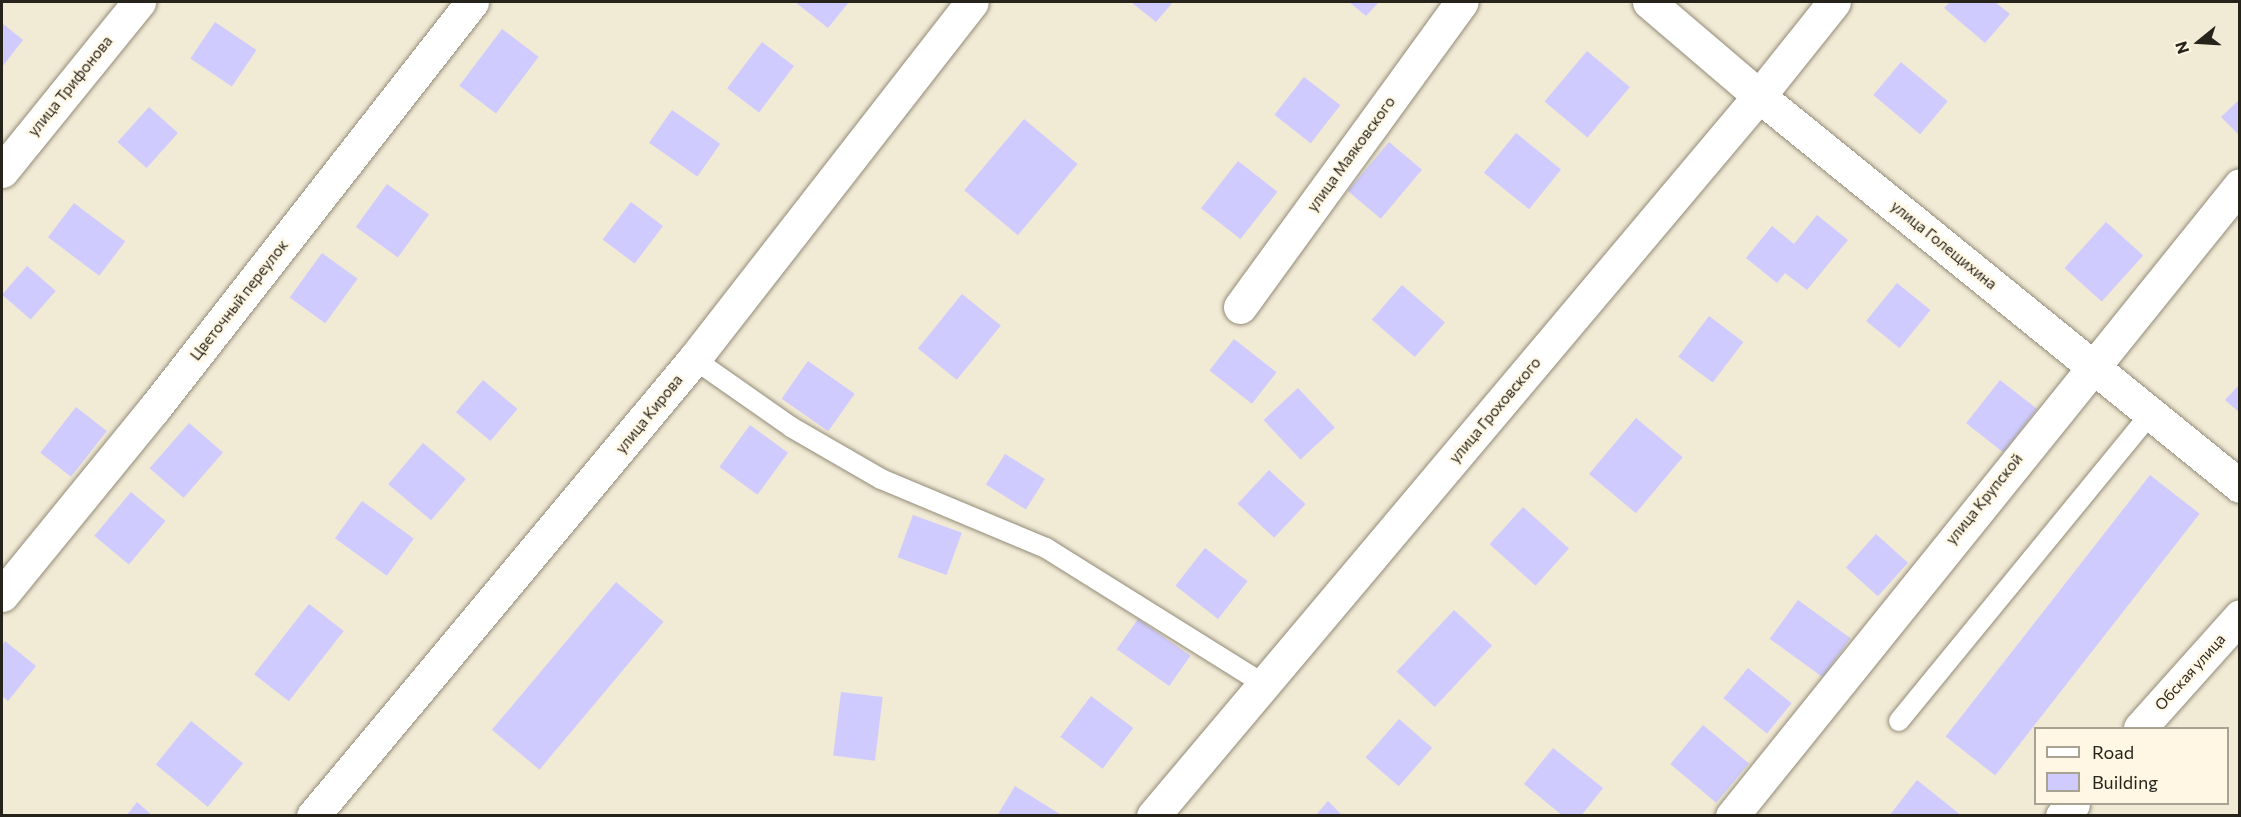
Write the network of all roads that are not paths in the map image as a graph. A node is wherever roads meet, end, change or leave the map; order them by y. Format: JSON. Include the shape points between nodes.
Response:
{"nodes":[{"id":1,"x":139,"y":2,"type":"edge"},
{"id":2,"x":472,"y":2,"type":"edge"},
{"id":3,"x":972,"y":2,"type":"edge"},
{"id":4,"x":1462,"y":2,"type":"edge"},
{"id":5,"x":1649,"y":2,"type":"edge"},
{"id":6,"x":1834,"y":2,"type":"edge"},
{"id":7,"x":1759,"y":96,"type":"junction"},
{"id":8,"x":2,"y":171,"type":"edge"},
{"id":9,"x":2240,"y":184,"type":"edge"},
{"id":10,"x":1240,"y":307,"type":"dead end"},
{"id":11,"x":694,"y":359,"type":"junction"},
{"id":12,"x":2092,"y":364,"type":"junction"},
{"id":13,"x":2151,"y":413,"type":"junction"},
{"id":14,"x":2240,"y":486,"type":"edge"},
{"id":15,"x":2,"y":595,"type":"edge"},
{"id":16,"x":2240,"y":616,"type":"edge"},
{"id":17,"x":1264,"y":684,"type":"junction"},
{"id":18,"x":1899,"y":721,"type":"dead end"},
{"id":19,"x":2142,"y":727,"type":"edge"},
{"id":20,"x":313,"y":816,"type":"edge"},
{"id":21,"x":1153,"y":816,"type":"edge"},
{"id":22,"x":1732,"y":816,"type":"edge"}],
"edges":[{"from":1,"to":8,"type":"street","name":"улица Трифонова"},
{"from":2,"to":15,"type":"street","name":"Цветочный переулок","via":[[153,410]]},
{"from":3,"to":11,"type":"street","name":"улица Кирова"},
{"from":4,"to":10,"type":"street","name":"улица Маяковского"},
{"from":5,"to":7,"type":"street","name":"улица Голещихина"},
{"from":6,"to":7,"type":"street","name":"улица Гроховского"},
{"from":7,"to":12,"type":"street","name":"улица Голещихина"},
{"from":7,"to":17,"type":"street","name":"улица Гроховского"},
{"from":9,"to":12,"type":"street","name":"улица Крупской"},
{"from":11,"to":17,"type":"lane","via":[[791,428],[881,479],[1046,548]]},
{"from":11,"to":20,"type":"street","name":"улица Кирова"},
{"from":12,"to":13,"type":"street","name":"улица Голещихина"},
{"from":12,"to":22,"type":"street","name":"улица Крупской"},
{"from":13,"to":14,"type":"street","name":"улица Голещихина"},
{"from":13,"to":18,"type":"lane"},
{"from":16,"to":19,"type":"street","name":"Обская улица"},
{"from":17,"to":21,"type":"street","name":"улица Гроховского"}]}
